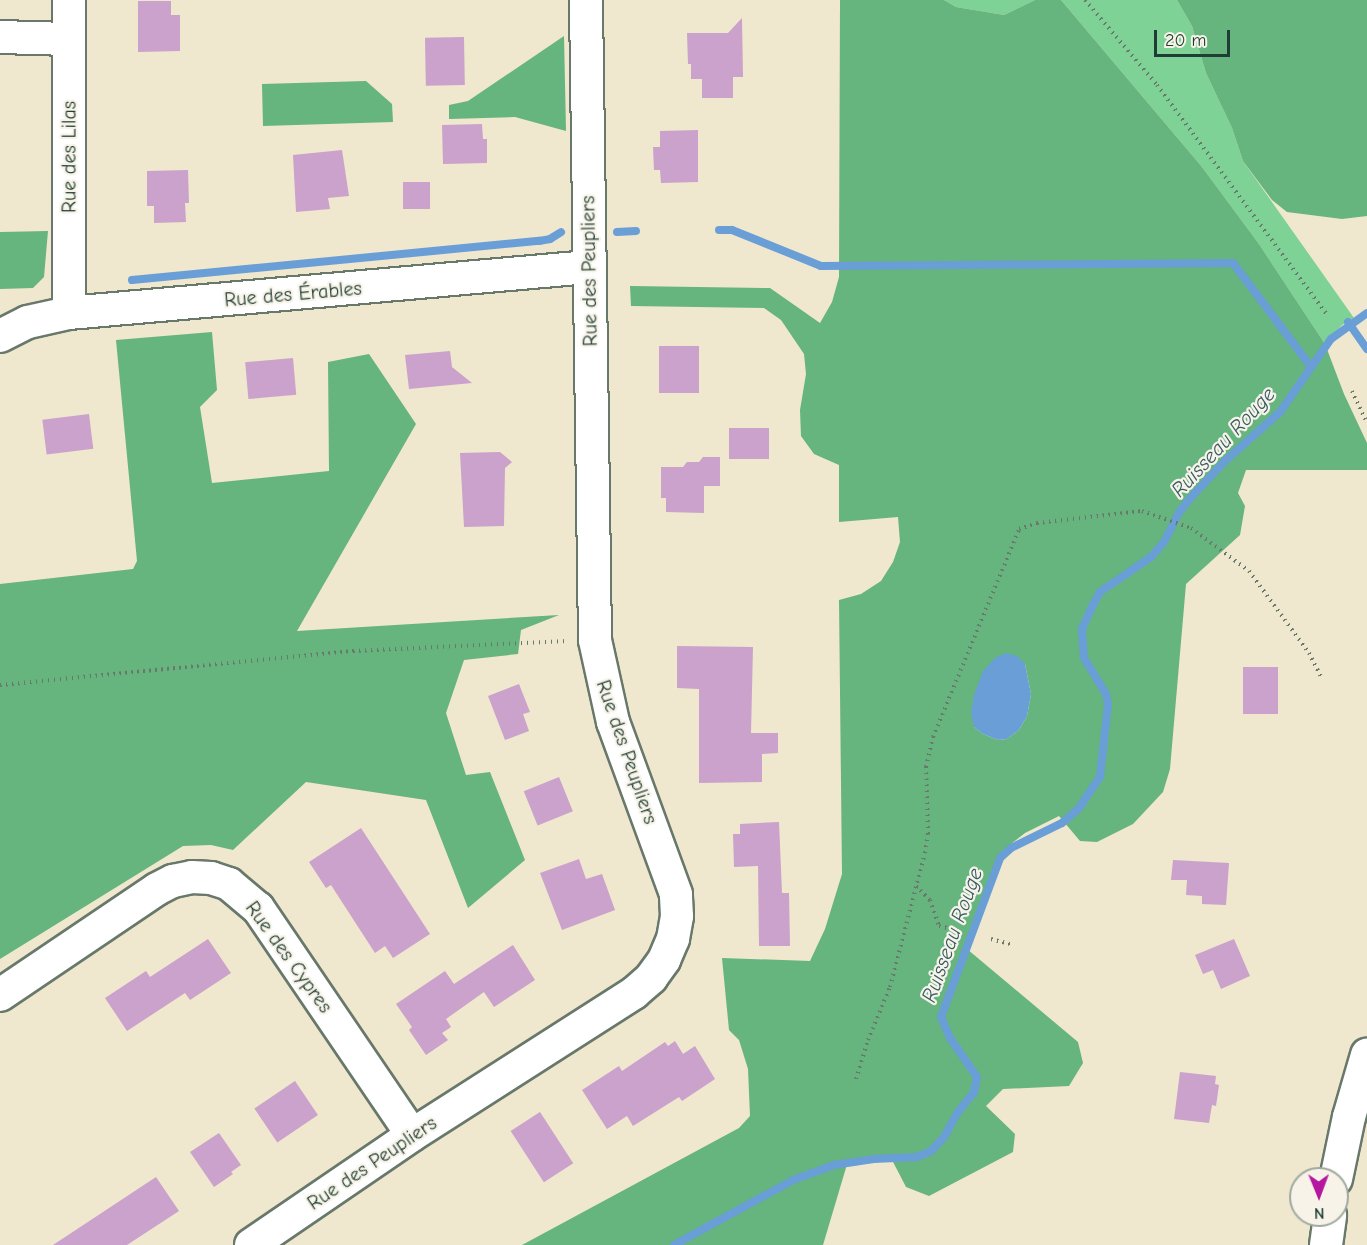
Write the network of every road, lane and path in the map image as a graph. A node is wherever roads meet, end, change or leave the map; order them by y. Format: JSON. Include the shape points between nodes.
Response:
{"nodes":[{"id":1,"x":69,"y":0,"type":"edge"},
{"id":2,"x":586,"y":0,"type":"edge"},
{"id":3,"x":1085,"y":0,"type":"edge"},
{"id":4,"x":0,"y":37,"type":"edge"},
{"id":5,"x":69,"y":39,"type":"junction"},
{"id":6,"x":589,"y":267,"type":"junction"},
{"id":7,"x":69,"y":313,"type":"junction"},
{"id":8,"x":1328,"y":315,"type":"dead end"},
{"id":9,"x":0,"y":336,"type":"edge"},
{"id":10,"x":1352,"y":390,"type":"dead end"},
{"id":11,"x":1367,"y":423,"type":"edge"},
{"id":12,"x":595,"y":640,"type":"junction"},
{"id":13,"x":1321,"y":677,"type":"dead end"},
{"id":14,"x":0,"y":685,"type":"edge"},
{"id":15,"x":916,"y":886,"type":"junction"},
{"id":16,"x":961,"y":931,"type":"dead end"},
{"id":17,"x":992,"y":939,"type":"dead end"},
{"id":18,"x":1010,"y":944,"type":"dead end"},
{"id":19,"x":0,"y":995,"type":"edge"},
{"id":20,"x":1367,"y":1055,"type":"edge"},
{"id":21,"x":856,"y":1079,"type":"dead end"},
{"id":22,"x":412,"y":1135,"type":"junction"},
{"id":23,"x":1339,"y":1167,"type":"edge"},
{"id":24,"x":1328,"y":1227,"type":"edge"},
{"id":25,"x":251,"y":1245,"type":"edge"},
{"id":26,"x":1326,"y":1245,"type":"edge"}],
"edges":[{"from":1,"to":5,"type":"street","name":"Rue des Lilas"},
{"from":2,"to":6,"type":"street","name":"Rue des Peupliers"},
{"from":3,"to":8,"type":"path","via":[[1157,85]]},
{"from":4,"to":5,"type":"street"},
{"from":5,"to":7,"type":"street","name":"Rue des Lilas"},
{"from":6,"to":7,"type":"street","name":"Rue des Érables"},
{"from":6,"to":12,"type":"street","name":"Rue des Peupliers"},
{"from":7,"to":9,"type":"street","name":"Rue des Érables","via":[[28,322]]},
{"from":10,"to":11,"type":"path"},
{"from":12,"to":14,"type":"path","via":[[353,651]]},
{"from":12,"to":22,"type":"street","name":"Rue des Peupliers","via":[[613,722],[676,894],[673,939],[651,978],[633,993]]},
{"from":13,"to":15,"type":"path","via":[[1296,634],[1248,571],[1191,528],[1142,511],[1019,529],[933,737],[926,767],[928,834]]},
{"from":15,"to":16,"type":"path","via":[[930,900],[939,926]]},
{"from":15,"to":21,"type":"path","via":[[890,987]]},
{"from":17,"to":18,"type":"path"},
{"from":19,"to":22,"type":"street","name":"Rue des Cypres","via":[[157,890],[183,879],[211,878],[229,884],[258,908]]},
{"from":20,"to":23,"type":"street"},
{"from":22,"to":25,"type":"street","name":"Rue des Peupliers"},
{"from":24,"to":26,"type":"street"}]}
